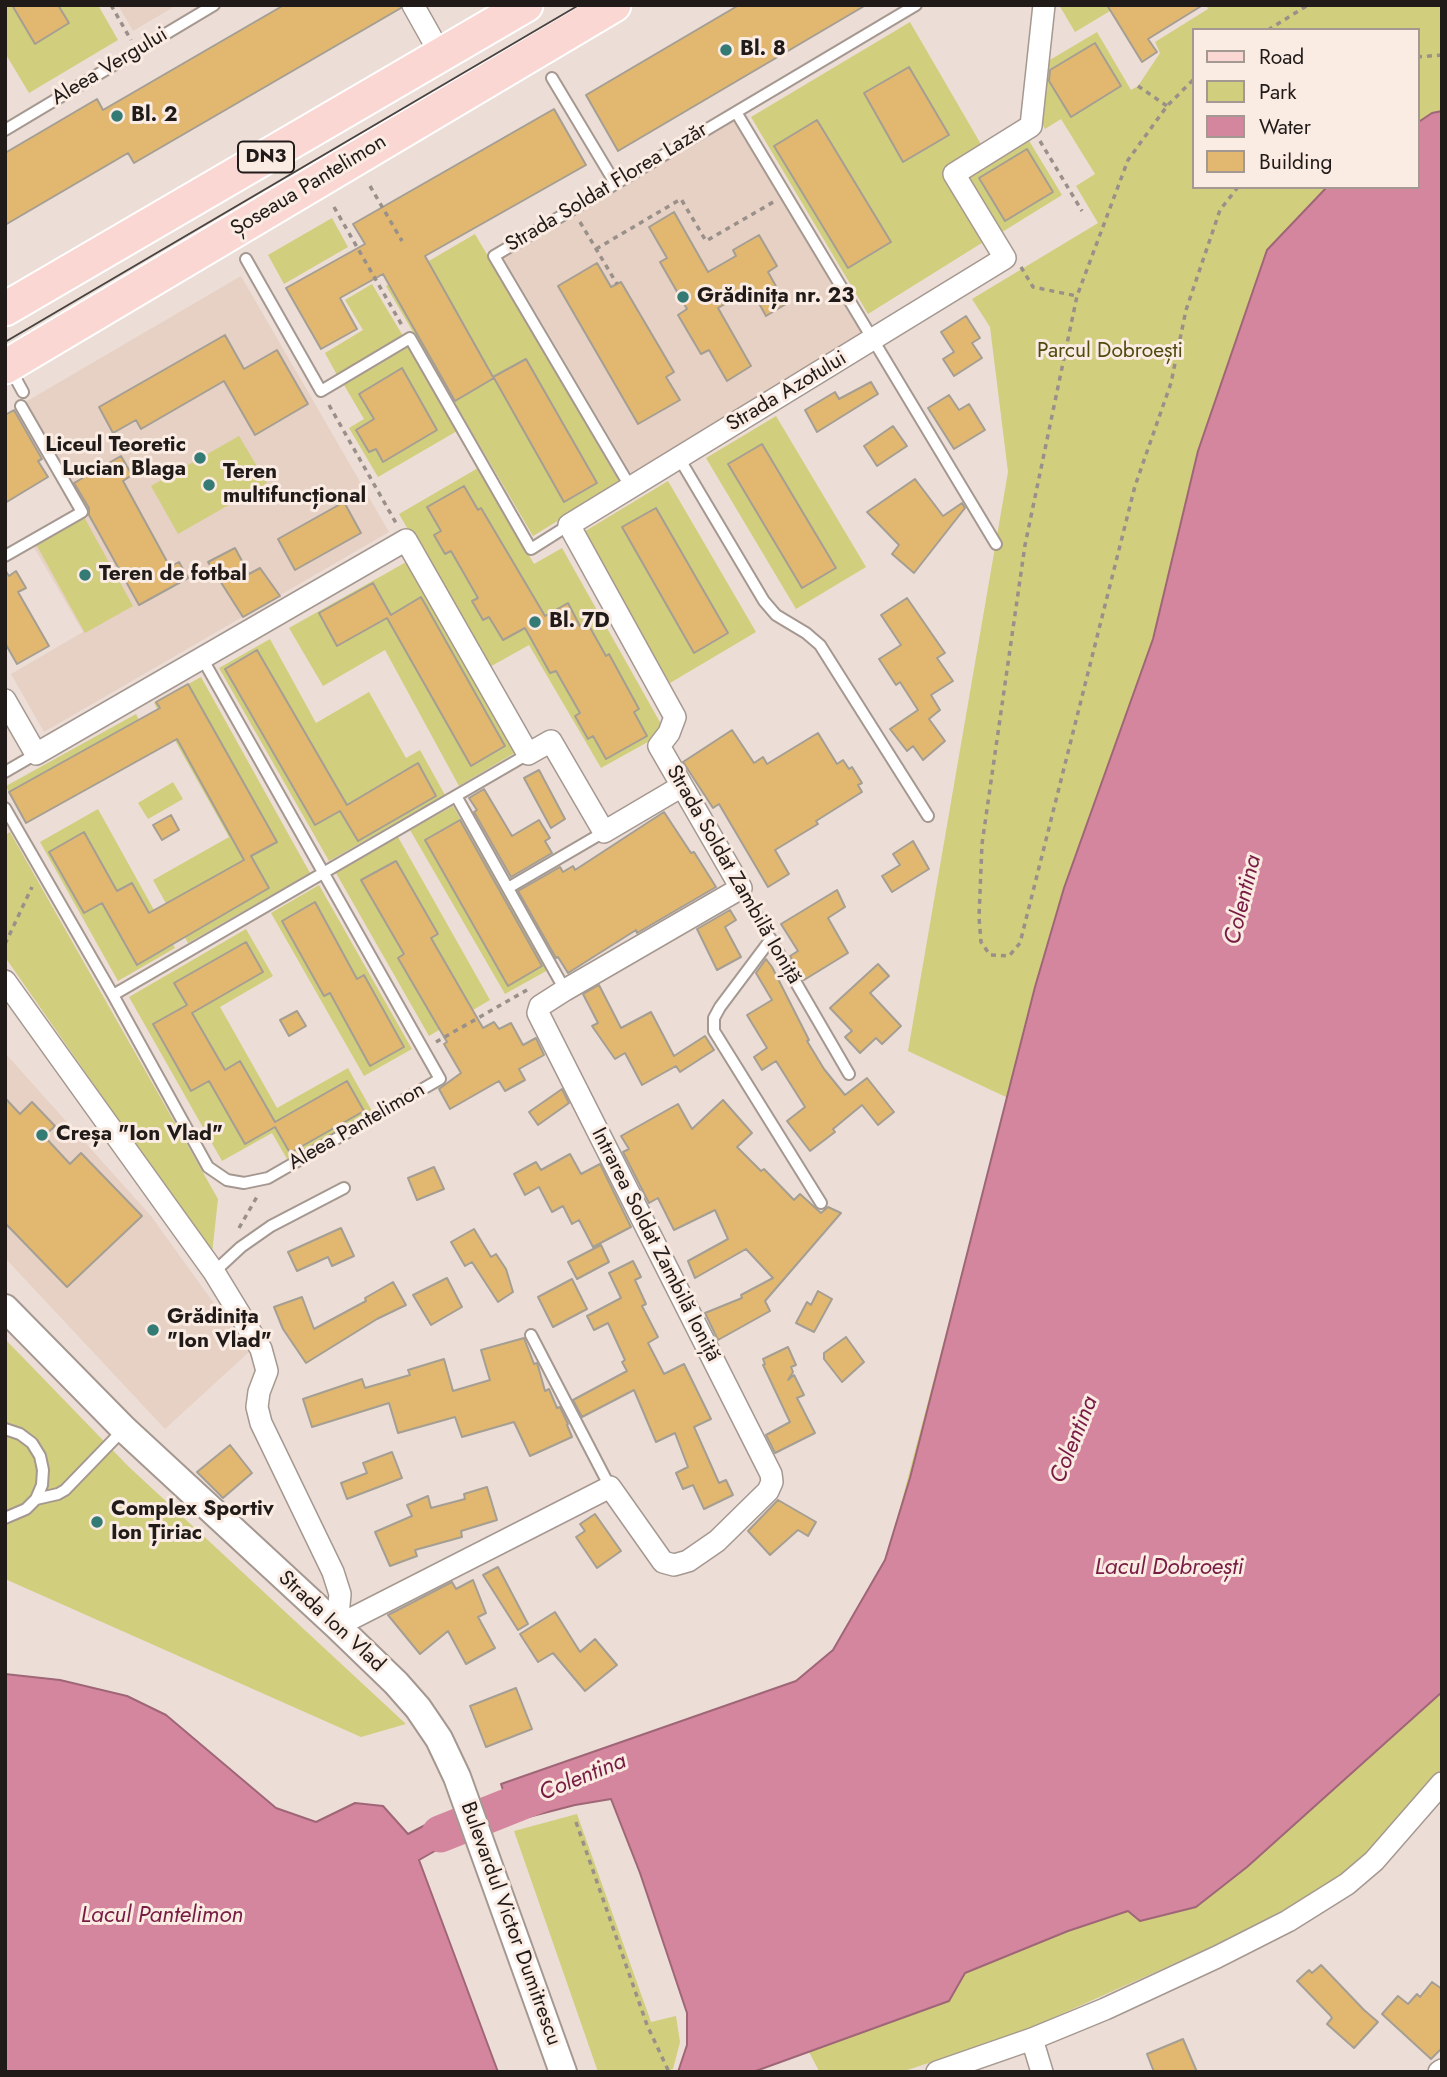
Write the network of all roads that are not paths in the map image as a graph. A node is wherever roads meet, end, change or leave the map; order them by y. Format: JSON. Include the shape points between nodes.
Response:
{"nodes":[{"id":1,"x":214,"y":5,"type":"edge"},
{"id":2,"x":413,"y":5,"type":"edge"},
{"id":3,"x":526,"y":5,"type":"edge"},
{"id":4,"x":614,"y":5,"type":"edge"},
{"id":5,"x":916,"y":5,"type":"edge"},
{"id":6,"x":1044,"y":5,"type":"edge"},
{"id":7,"x":441,"y":55,"type":"junction"},
{"id":8,"x":552,"y":78,"type":"dead end"},
{"id":9,"x":736,"y":112,"type":"junction"},
{"id":10,"x":5,"y":130,"type":"edge"},
{"id":11,"x":615,"y":183,"type":"junction"},
{"id":12,"x":246,"y":259,"type":"dead end"},
{"id":13,"x":5,"y":309,"type":"edge"},
{"id":14,"x":874,"y":339,"type":"junction"},
{"id":15,"x":12,"y":375,"type":"edge"},
{"id":16,"x":21,"y":406,"type":"dead end"},
{"id":17,"x":679,"y":458,"type":"junction"},
{"id":18,"x":631,"y":488,"type":"junction"},
{"id":19,"x":569,"y":525,"type":"junction"},
{"id":20,"x":996,"y":544,"type":"dead end"},
{"id":21,"x":5,"y":556,"type":"edge"},
{"id":22,"x":202,"y":658,"type":"junction"},
{"id":23,"x":5,"y":700,"type":"edge"},
{"id":24,"x":36,"y":754,"type":"junction"},
{"id":25,"x":528,"y":754,"type":"junction"},
{"id":26,"x":5,"y":772,"type":"edge"},
{"id":27,"x":682,"y":786,"type":"junction"},
{"id":28,"x":456,"y":796,"type":"junction"},
{"id":29,"x":5,"y":808,"type":"edge"},
{"id":30,"x":928,"y":816,"type":"dead end"},
{"id":31,"x":604,"y":832,"type":"junction"},
{"id":32,"x":324,"y":873,"type":"junction"},
{"id":33,"x":508,"y":888,"type":"junction"},
{"id":34,"x":741,"y":888,"type":"junction"},
{"id":35,"x":771,"y":939,"type":"junction"},
{"id":36,"x":5,"y":981,"type":"edge"},
{"id":37,"x":561,"y":981,"type":"junction"},
{"id":38,"x":113,"y":995,"type":"junction"},
{"id":39,"x":849,"y":1074,"type":"dead end"},
{"id":40,"x":345,"y":1188,"type":"dead end"},
{"id":41,"x":821,"y":1203,"type":"dead end"},
{"id":42,"x":214,"y":1272,"type":"junction"},
{"id":43,"x":5,"y":1308,"type":"edge"},
{"id":44,"x":531,"y":1335,"type":"dead end"},
{"id":45,"x":5,"y":1429,"type":"edge"},
{"id":46,"x":124,"y":1429,"type":"junction"},
{"id":47,"x":610,"y":1487,"type":"junction"},
{"id":48,"x":36,"y":1499,"type":"junction"},
{"id":49,"x":5,"y":1518,"type":"edge"},
{"id":50,"x":337,"y":1626,"type":"junction"},
{"id":51,"x":457,"y":1777,"type":"joint"},
{"id":52,"x":1442,"y":1783,"type":"edge"},
{"id":53,"x":1032,"y":2039,"type":"junction"},
{"id":54,"x":563,"y":2072,"type":"edge"},
{"id":55,"x":937,"y":2072,"type":"edge"},
{"id":56,"x":1042,"y":2072,"type":"edge"}],
"edges":[{"from":1,"to":10,"type":"lane","name":"Aleea Vergului"},
{"from":2,"to":7,"type":"street"},
{"from":3,"to":7,"type":"main road","number":"DN3"},
{"from":4,"to":15,"type":"main road","name":"Șoseaua Pantelimon","number":"DN3"},
{"from":5,"to":9,"type":"lane","name":"Strada Soldat Florea Lazăr"},
{"from":6,"to":14,"type":"street","name":"Strada Azotului","via":[[1031,126],[954,174],[1013,262]]},
{"from":7,"to":13,"type":"main road","number":"DN3","via":[[342,106]]},
{"from":8,"to":11,"type":"lane"},
{"from":9,"to":11,"type":"lane","name":"Strada Soldat Florea Lazăr"},
{"from":9,"to":14,"type":"lane"},
{"from":11,"to":18,"type":"lane","name":"Strada Soldat Florea Lazăr","via":[[494,256]]},
{"from":12,"to":19,"type":"lane","via":[[321,391],[410,338],[531,549]]},
{"from":14,"to":17,"type":"street","name":"Strada Azotului"},
{"from":14,"to":20,"type":"lane"},
{"from":16,"to":21,"type":"lane","via":[[82,512]]},
{"from":17,"to":18,"type":"street","name":"Strada Azotului"},
{"from":17,"to":30,"type":"lane","via":[[764,601],[776,615],[820,645]]},
{"from":18,"to":19,"type":"street","name":"Strada Azotului"},
{"from":19,"to":27,"type":"street","name":"Strada Soldat Zambilă Ioniță","via":[[675,717],[659,746]]},
{"from":22,"to":24,"type":"street"},
{"from":22,"to":25,"type":"street","via":[[406,540]]},
{"from":22,"to":32,"type":"lane","name":"Aleea Pantelimon"},
{"from":23,"to":24,"type":"street"},
{"from":24,"to":26,"type":"lane"},
{"from":25,"to":28,"type":"lane"},
{"from":25,"to":31,"type":"street","via":[[551,741]]},
{"from":27,"to":31,"type":"street"},
{"from":27,"to":34,"type":"street","name":"Strada Soldat Zambilă Ioniță"},
{"from":28,"to":32,"type":"lane"},
{"from":28,"to":33,"type":"lane"},
{"from":29,"to":38,"type":"lane","name":"Aleea Pantelimon"},
{"from":31,"to":33,"type":"lane"},
{"from":32,"to":38,"type":"lane"},
{"from":32,"to":38,"type":"lane","name":"Aleea Pantelimon","via":[[440,1079],[268,1178],[244,1183],[227,1180],[208,1167]]},
{"from":33,"to":37,"type":"lane"},
{"from":34,"to":35,"type":"lane","name":"Strada Soldat Zambilă Ioniță"},
{"from":34,"to":37,"type":"street","name":"Intrarea Soldat Zambilă Ioniță"},
{"from":35,"to":39,"type":"lane","name":"Strada Soldat Zambilă Ioniță"},
{"from":35,"to":41,"type":"lane","via":[[720,1007],[714,1031]]},
{"from":36,"to":42,"type":"street"},
{"from":37,"to":47,"type":"street","name":"Intrarea Soldat Zambilă Ioniță","via":[[538,1013],[772,1482],[717,1541],[688,1562],[674,1565],[663,1562]]},
{"from":40,"to":42,"type":"lane","via":[[271,1226]]},
{"from":42,"to":50,"type":"street","via":[[261,1349],[267,1371],[258,1392],[261,1423],[333,1572],[340,1594]]},
{"from":43,"to":46,"type":"street","name":"Strada Ion Vlad"},
{"from":44,"to":47,"type":"lane","name":"Intrarea Soldat Zambilă Ioniță"},
{"from":45,"to":48,"type":"lane","via":[[32,1443],[40,1456],[42,1485]]},
{"from":46,"to":48,"type":"lane","via":[[65,1490]]},
{"from":46,"to":50,"type":"street","name":"Strada Ion Vlad"},
{"from":47,"to":50,"type":"street"},
{"from":48,"to":49,"type":"lane"},
{"from":50,"to":51,"type":"street","name":"Strada Ion Vlad","via":[[418,1708]]},
{"from":51,"to":54,"type":"street","name":"Bulevardul Victor Dumitrescu"},
{"from":52,"to":53,"type":"street","via":[[1374,1861],[1317,1904],[1217,1957]]},
{"from":53,"to":55,"type":"street"},
{"from":53,"to":56,"type":"street"}]}
